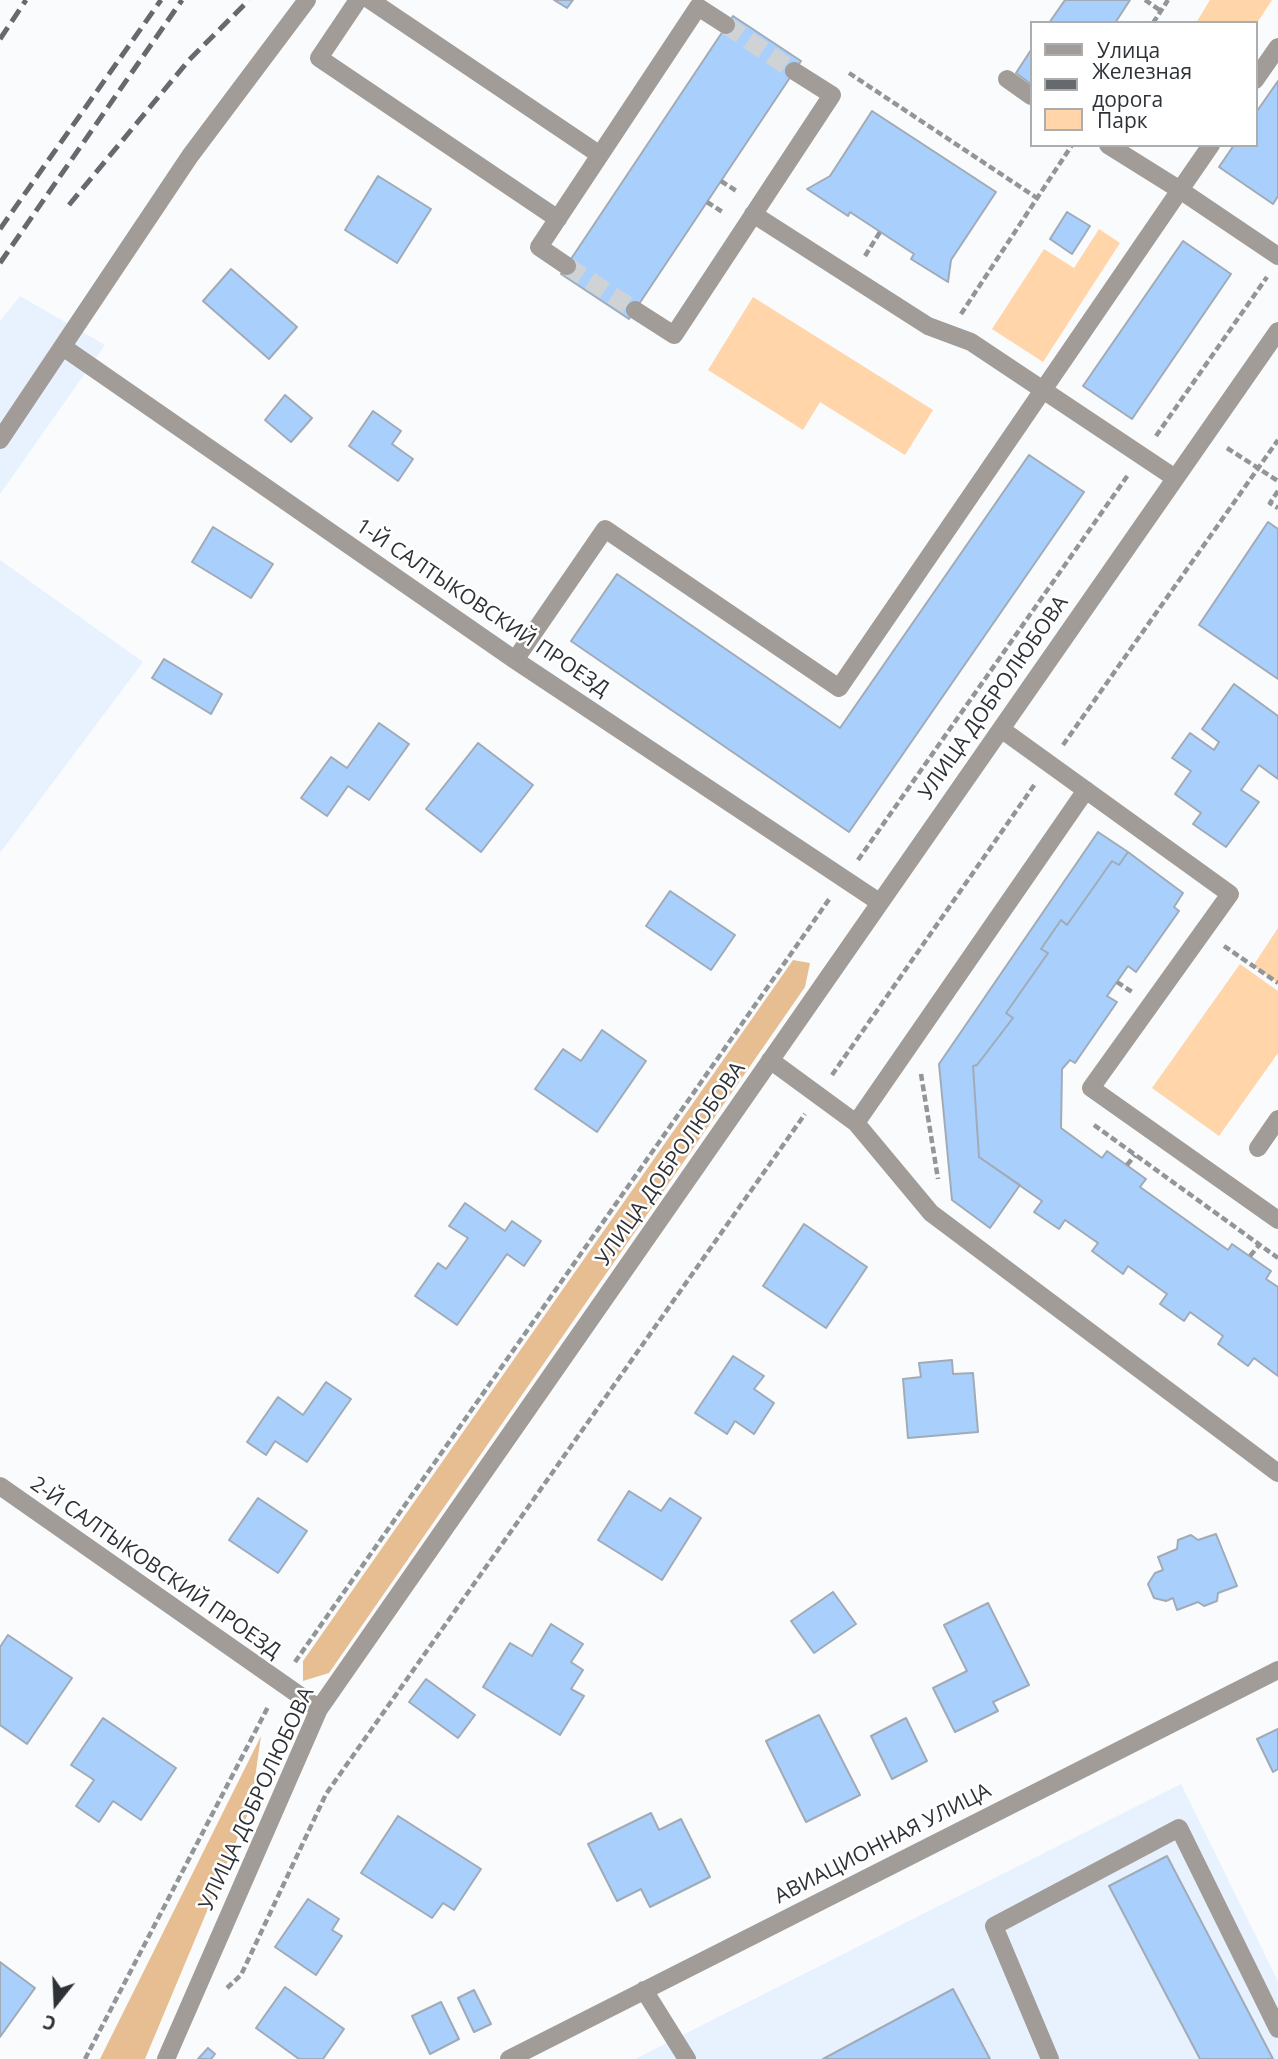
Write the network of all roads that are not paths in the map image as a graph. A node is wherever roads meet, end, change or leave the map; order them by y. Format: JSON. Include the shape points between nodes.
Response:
{"nodes":[{"id":1,"x":307,"y":0,"type":"edge"},
{"id":2,"x":358,"y":0,"type":"edge"},
{"id":3,"x":370,"y":0,"type":"edge"},
{"id":4,"x":726,"y":26,"type":"tunnel mouth"},
{"id":5,"x":1278,"y":47,"type":"edge"},
{"id":6,"x":794,"y":71,"type":"tunnel mouth"},
{"id":7,"x":1257,"y":77,"type":"edge"},
{"id":8,"x":1007,"y":79,"type":"dead end"},
{"id":9,"x":1030,"y":95,"type":"edge"},
{"id":10,"x":1111,"y":147,"type":"edge"},
{"id":11,"x":1210,"y":147,"type":"edge"},
{"id":12,"x":600,"y":155,"type":"junction"},
{"id":13,"x":1180,"y":190,"type":"junction"},
{"id":14,"x":753,"y":214,"type":"junction"},
{"id":15,"x":558,"y":219,"type":"junction"},
{"id":16,"x":1278,"y":256,"type":"edge"},
{"id":17,"x":567,"y":265,"type":"tunnel mouth"},
{"id":18,"x":635,"y":310,"type":"tunnel mouth"},
{"id":19,"x":1278,"y":331,"type":"edge"},
{"id":20,"x":63,"y":346,"type":"junction"},
{"id":21,"x":1272,"y":353,"type":"edge"},
{"id":22,"x":1043,"y":390,"type":"junction"},
{"id":23,"x":0,"y":440,"type":"edge"},
{"id":24,"x":1175,"y":478,"type":"junction"},
{"id":25,"x":515,"y":660,"type":"junction"},
{"id":26,"x":1001,"y":729,"type":"junction"},
{"id":27,"x":1086,"y":790,"type":"junction"},
{"id":28,"x":879,"y":902,"type":"junction"},
{"id":29,"x":770,"y":1060,"type":"junction"},
{"id":30,"x":1278,"y":1119,"type":"edge"},
{"id":31,"x":856,"y":1123,"type":"junction"},
{"id":32,"x":1258,"y":1148,"type":"dead end"},
{"id":33,"x":1278,"y":1220,"type":"edge"},
{"id":34,"x":1278,"y":1473,"type":"edge"},
{"id":35,"x":0,"y":1486,"type":"edge"},
{"id":36,"x":1278,"y":1670,"type":"edge"},
{"id":37,"x":319,"y":1709,"type":"junction"},
{"id":38,"x":644,"y":1990,"type":"junction"},
{"id":39,"x":1278,"y":2029,"type":"edge"},
{"id":40,"x":166,"y":2059,"type":"edge"},
{"id":41,"x":509,"y":2059,"type":"edge"},
{"id":42,"x":687,"y":2059,"type":"edge"},
{"id":43,"x":1051,"y":2059,"type":"edge"}],
"edges":[{"from":1,"to":20,"type":"street","via":[[190,156]]},
{"from":2,"to":15,"type":"street","via":[[319,58]]},
{"from":3,"to":12,"type":"street"},
{"from":4,"to":12,"type":"street","via":[[698,7]]},
{"from":5,"to":7,"type":"street"},
{"from":6,"to":14,"type":"street","via":[[832,95]]},
{"from":8,"to":9,"type":"street"},
{"from":10,"to":13,"type":"street"},
{"from":11,"to":13,"type":"street"},
{"from":12,"to":15,"type":"street"},
{"from":13,"to":16,"type":"street"},
{"from":13,"to":22,"type":"street"},
{"from":14,"to":18,"type":"street","via":[[674,335]]},
{"from":14,"to":22,"type":"street","via":[[928,326],[971,342]]},
{"from":15,"to":17,"type":"street","via":[[539,247]]},
{"from":19,"to":21,"type":"street","name":"УЛИЦА ДОБРОЛЮБОВА"},
{"from":20,"to":23,"type":"street"},
{"from":20,"to":25,"type":"street","name":"1-Й САЛТЫКОВСКИЙ ПРОЕЗД"},
{"from":21,"to":24,"type":"street","name":"УЛИЦА ДОБРОЛЮБОВА"},
{"from":22,"to":24,"type":"street"},
{"from":22,"to":25,"type":"street","via":[[839,688],[605,529]]},
{"from":24,"to":26,"type":"street","name":"УЛИЦА ДОБРОЛЮБОВА"},
{"from":25,"to":28,"type":"street","name":"1-Й САЛТЫКОВСКИЙ ПРОЕЗД"},
{"from":26,"to":27,"type":"street"},
{"from":26,"to":28,"type":"street","name":"УЛИЦА ДОБРОЛЮБОВА"},
{"from":27,"to":31,"type":"street"},
{"from":27,"to":33,"type":"street","via":[[1230,894],[1091,1088]]},
{"from":28,"to":29,"type":"street","name":"УЛИЦА ДОБРОЛЮБОВА"},
{"from":29,"to":31,"type":"street"},
{"from":29,"to":37,"type":"street","name":"УЛИЦА ДОБРОЛЮБОВА"},
{"from":30,"to":32,"type":"street"},
{"from":31,"to":34,"type":"street","via":[[931,1213]]},
{"from":35,"to":37,"type":"street","name":"2-Й САЛТЫКОВСКИЙ ПРОЕЗД"},
{"from":36,"to":38,"type":"street","name":"АВИАЦИОННАЯ УЛИЦА"},
{"from":37,"to":40,"type":"street","name":"УЛИЦА ДОБРОЛЮБОВА"},
{"from":38,"to":41,"type":"street","name":"АВИАЦИОННАЯ УЛИЦА"},
{"from":38,"to":42,"type":"street"},
{"from":39,"to":43,"type":"street","via":[[1179,1828],[994,1926]]}]}
